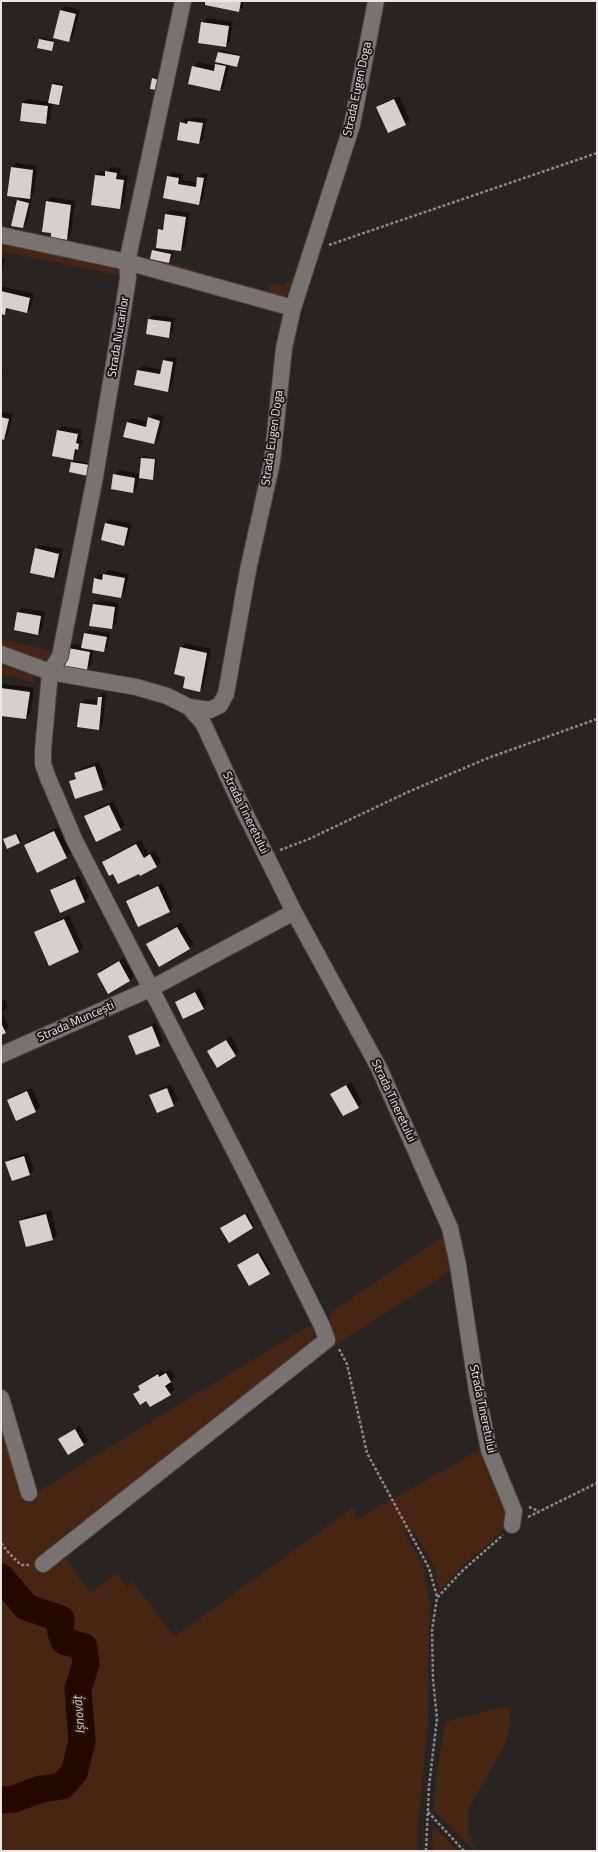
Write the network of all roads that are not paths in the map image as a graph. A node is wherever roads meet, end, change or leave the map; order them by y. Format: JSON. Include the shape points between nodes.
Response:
{"nodes":[{"id":1,"x":183,"y":1,"type":"edge"},
{"id":2,"x":376,"y":1,"type":"edge"},
{"id":3,"x":1,"y":235,"type":"edge"},
{"id":4,"x":127,"y":262,"type":"junction"},
{"id":5,"x":293,"y":308,"type":"junction"},
{"id":6,"x":1,"y":654,"type":"edge"},
{"id":7,"x":50,"y":672,"type":"junction"},
{"id":8,"x":189,"y":707,"type":"junction"},
{"id":9,"x":294,"y":912,"type":"junction"},
{"id":10,"x":150,"y":989,"type":"junction"},
{"id":11,"x":1,"y":1054,"type":"edge"},
{"id":12,"x":1,"y":1398,"type":"edge"},
{"id":13,"x":29,"y":1493,"type":"dead end"},
{"id":14,"x":512,"y":1525,"type":"road end"},
{"id":15,"x":43,"y":1564,"type":"dead end"}],
"edges":[{"from":1,"to":4,"type":"street","name":"Strada Nucarilor"},
{"from":2,"to":5,"type":"street","name":"Strada Eugen Doga","via":[[352,124]]},
{"from":3,"to":4,"type":"street"},
{"from":4,"to":5,"type":"street"},
{"from":4,"to":7,"type":"street","name":"Strada Nucarilor","via":[[128,278],[95,477],[60,656]]},
{"from":5,"to":8,"type":"street","name":"Strada Eugen Doga","via":[[284,348],[272,462],[248,570],[226,694],[220,705],[210,710]]},
{"from":6,"to":7,"type":"street","name":"Strada Eugen Doga"},
{"from":7,"to":8,"type":"street","name":"Strada Eugen Doga","via":[[136,687],[167,696]]},
{"from":7,"to":10,"type":"street","via":[[43,764],[75,841]]},
{"from":8,"to":9,"type":"street","name":"Strada Tineretului","via":[[203,722]]},
{"from":9,"to":10,"type":"street","name":"Strada Muncești"},
{"from":9,"to":14,"type":"street","name":"Strada Tineretului","via":[[379,1068],[450,1228],[489,1450],[514,1511]]},
{"from":10,"to":11,"type":"street","name":"Strada Muncești"},
{"from":10,"to":15,"type":"street","via":[[327,1340]]},
{"from":12,"to":13,"type":"street"}]}
